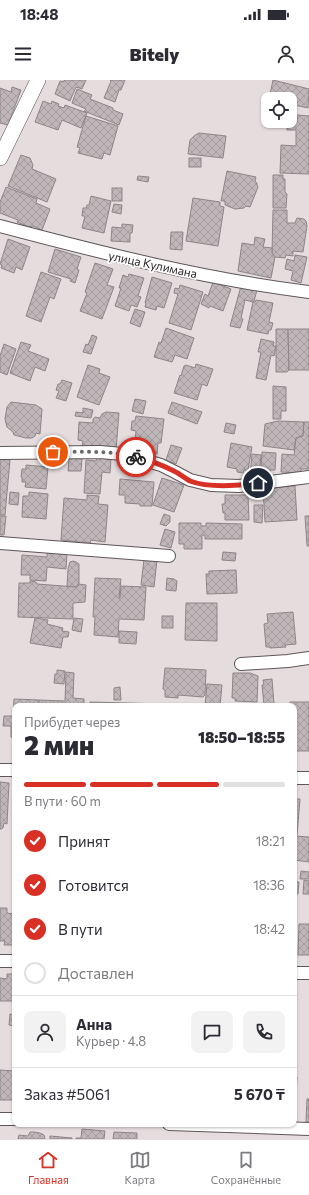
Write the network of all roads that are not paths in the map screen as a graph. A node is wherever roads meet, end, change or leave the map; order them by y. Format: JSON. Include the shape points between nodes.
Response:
{"nodes":[{"id":1,"x":38,"y":80,"type":"edge"},
{"id":2,"x":0,"y":158,"type":"edge"},
{"id":3,"x":0,"y":226,"type":"edge"},
{"id":4,"x":309,"y":292,"type":"edge"},
{"id":5,"x":0,"y":453,"type":"edge"},
{"id":6,"x":309,"y":477,"type":"edge"},
{"id":7,"x":0,"y":543,"type":"edge"},
{"id":8,"x":170,"y":556,"type":"dead end"},
{"id":9,"x":309,"y":658,"type":"edge"},
{"id":10,"x":242,"y":664,"type":"dead end"},
{"id":11,"x":0,"y":770,"type":"edge"},
{"id":12,"x":12,"y":770,"type":"edge"},
{"id":13,"x":297,"y":778,"type":"edge"},
{"id":14,"x":309,"y":778,"type":"edge"},
{"id":15,"x":0,"y":961,"type":"edge"},
{"id":16,"x":12,"y":961,"type":"edge"},
{"id":17,"x":297,"y":973,"type":"edge"},
{"id":18,"x":309,"y":973,"type":"edge"},
{"id":19,"x":0,"y":1119,"type":"edge"},
{"id":20,"x":12,"y":1119,"type":"edge"},
{"id":21,"x":253,"y":1127,"type":"edge"},
{"id":22,"x":309,"y":1129,"type":"edge"}],
"edges":[{"from":1,"to":2,"type":"street"},
{"from":3,"to":4,"type":"street","name":"улица Кулимана","via":[[142,262]]},
{"from":5,"to":6,"type":"street","via":[[123,454],[161,465],[190,480],[211,485],[239,486]]},
{"from":7,"to":8,"type":"street"},
{"from":9,"to":10,"type":"street"},
{"from":11,"to":12,"type":"street"},
{"from":13,"to":14,"type":"street"},
{"from":15,"to":16,"type":"street"},
{"from":17,"to":18,"type":"street"},
{"from":19,"to":20,"type":"street"},
{"from":21,"to":22,"type":"street"}]}
